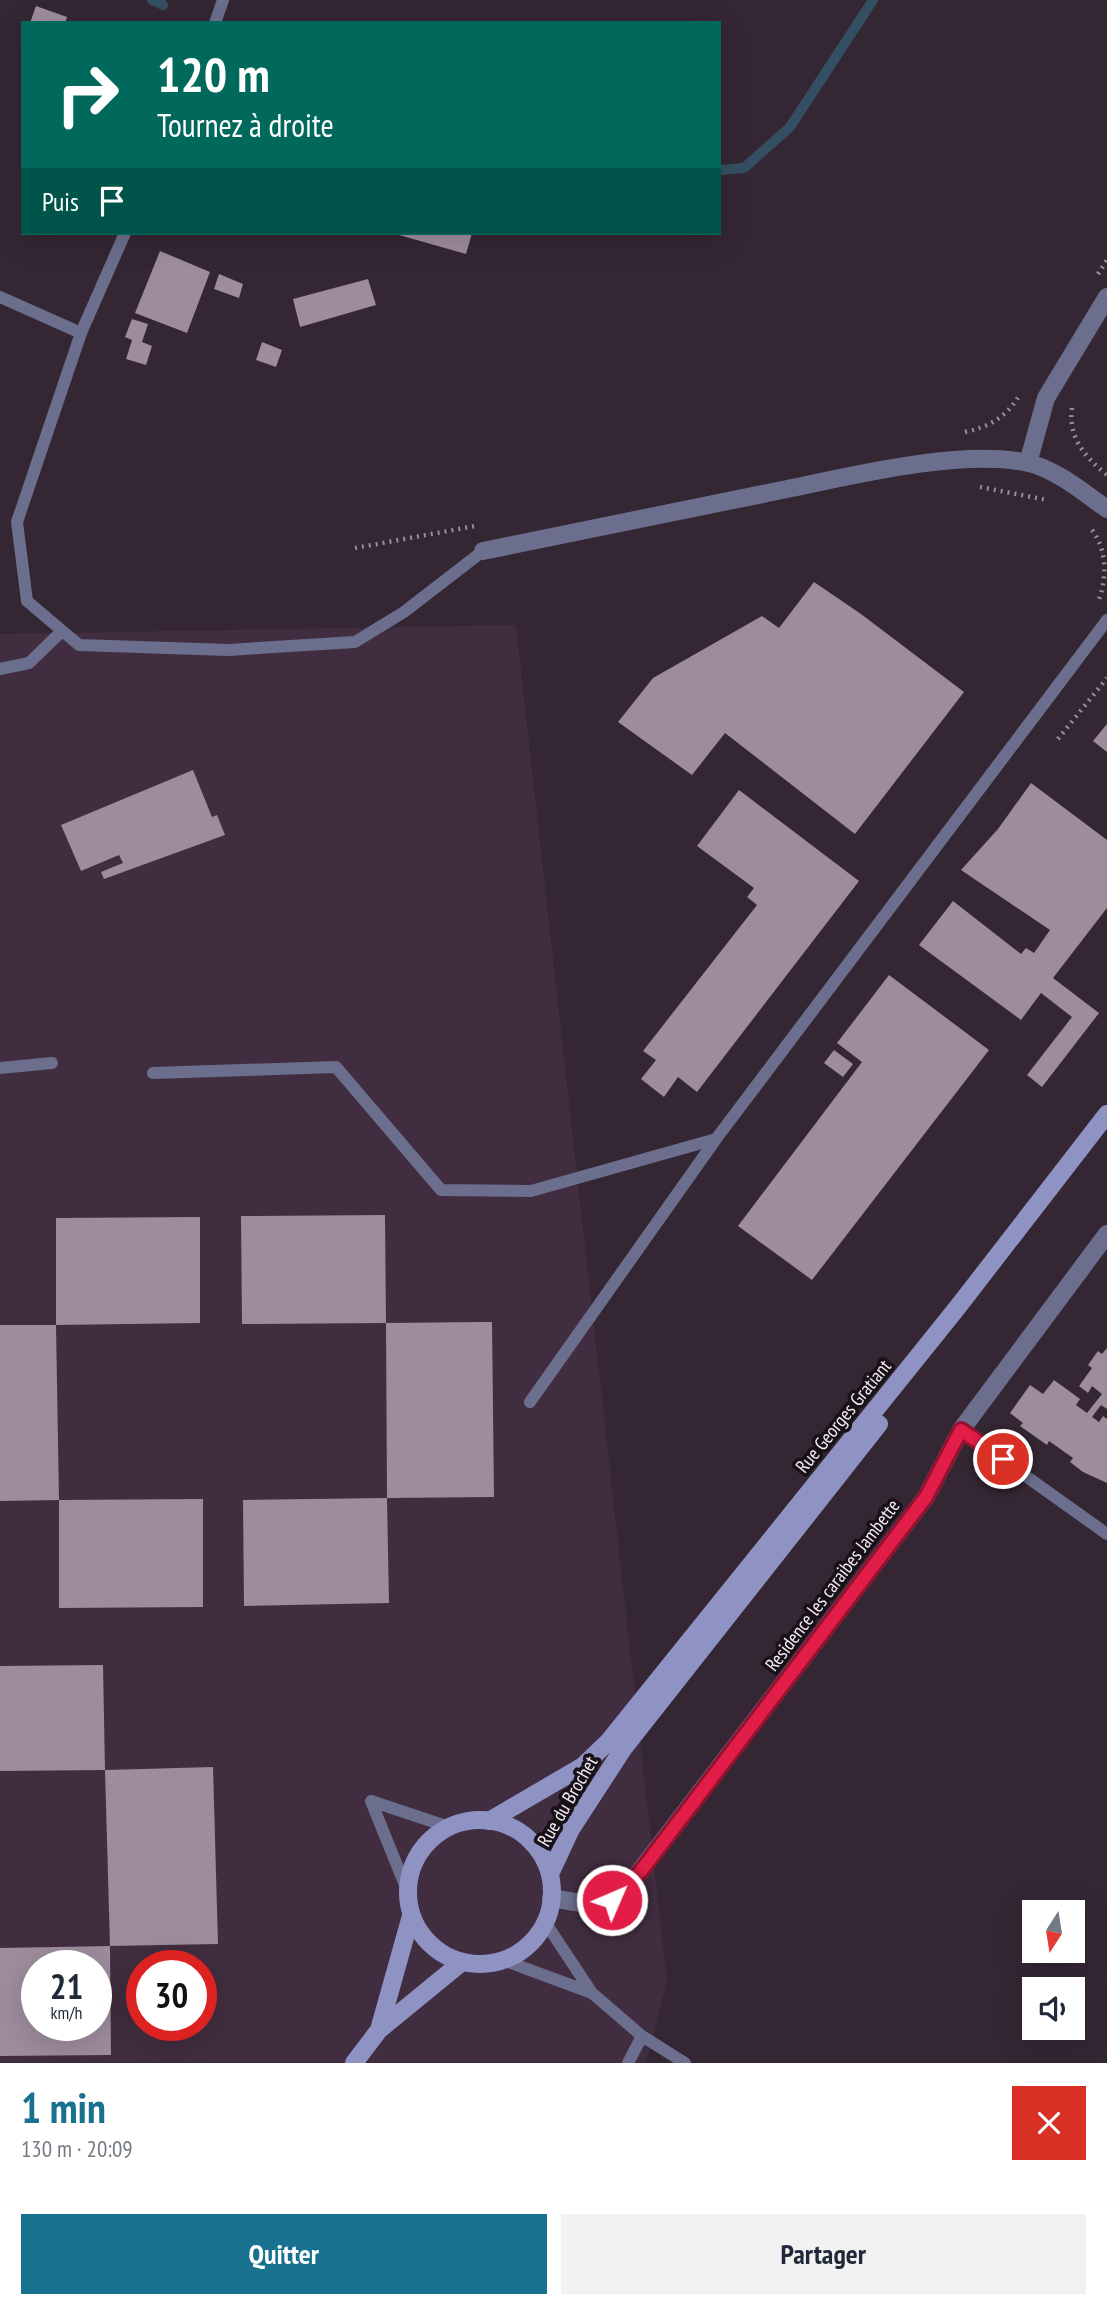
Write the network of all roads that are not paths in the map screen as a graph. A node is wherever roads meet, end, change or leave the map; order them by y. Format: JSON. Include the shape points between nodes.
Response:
{"nodes":[{"id":1,"x":223,"y":0,"type":"edge"},
{"id":2,"x":216,"y":21,"type":"edge"},
{"id":3,"x":124,"y":235,"type":"edge"},
{"id":4,"x":0,"y":297,"type":"edge"},
{"id":5,"x":1107,"y":297,"type":"edge"},
{"id":6,"x":81,"y":333,"type":"junction"},
{"id":7,"x":1028,"y":463,"type":"junction"},
{"id":8,"x":1107,"y":509,"type":"edge"},
{"id":9,"x":483,"y":551,"type":"joint"},
{"id":10,"x":1107,"y":620,"type":"edge"},
{"id":11,"x":62,"y":631,"type":"junction"},
{"id":12,"x":0,"y":669,"type":"edge"},
{"id":13,"x":52,"y":1063,"type":"dead end"},
{"id":14,"x":0,"y":1068,"type":"edge"},
{"id":15,"x":153,"y":1073,"type":"dead end"},
{"id":16,"x":1107,"y":1114,"type":"edge"},
{"id":17,"x":1107,"y":1133,"type":"edge"},
{"id":18,"x":716,"y":1139,"type":"junction"},
{"id":19,"x":1107,"y":1234,"type":"edge"},
{"id":20,"x":530,"y":1402,"type":"dead end"},
{"id":21,"x":961,"y":1430,"type":"junction"},
{"id":22,"x":1107,"y":1534,"type":"edge"},
{"id":23,"x":616,"y":1745,"type":"junction"},
{"id":24,"x":489,"y":1821,"type":"junction"},
{"id":25,"x":449,"y":1826,"type":"junction"},
{"id":26,"x":550,"y":1874,"type":"junction"},
{"id":27,"x":407,"y":1889,"type":"junction"},
{"id":28,"x":551,"y":1898,"type":"junction"},
{"id":29,"x":411,"y":1916,"type":"junction"},
{"id":30,"x":545,"y":1922,"type":"junction"},
{"id":31,"x":503,"y":1960,"type":"junction"},
{"id":32,"x":461,"y":1962,"type":"junction"},
{"id":33,"x":592,"y":1993,"type":"junction"},
{"id":34,"x":379,"y":2031,"type":"junction"},
{"id":35,"x":642,"y":2036,"type":"junction"},
{"id":36,"x":354,"y":2063,"type":"edge"},
{"id":37,"x":628,"y":2063,"type":"edge"},
{"id":38,"x":685,"y":2063,"type":"edge"}],
"edges":[{"from":1,"to":2,"type":"lane"},
{"from":3,"to":6,"type":"lane"},
{"from":4,"to":6,"type":"lane"},
{"from":5,"to":7,"type":"street","via":[[1046,398]]},
{"from":6,"to":11,"type":"lane","via":[[18,522],[27,601]]},
{"from":7,"to":8,"type":"street","via":[[1074,485]]},
{"from":7,"to":9,"type":"street","via":[[997,458],[947,462],[841,478]]},
{"from":9,"to":11,"type":"lane","via":[[404,612],[355,642],[228,650],[79,645]]},
{"from":10,"to":18,"type":"lane"},
{"from":11,"to":12,"type":"lane","via":[[29,663]]},
{"from":13,"to":14,"type":"lane"},
{"from":15,"to":18,"type":"lane","via":[[336,1067],[441,1190],[531,1191]]},
{"from":16,"to":23,"type":"main road","name":"Rue Georges Gratiant"},
{"from":17,"to":23,"type":"main road","name":"Rue Georges Gratiant"},
{"from":18,"to":20,"type":"lane"},
{"from":19,"to":21,"type":"street","name":"Residence les caraibes Jambette"},
{"from":21,"to":22,"type":"lane"},
{"from":21,"to":28,"type":"street","name":"Residence les caraibes Jambette","via":[[926,1497],[627,1888],[599,1906]]},
{"from":23,"to":24,"type":"main road","name":"Rue du Brochet"},
{"from":23,"to":26,"type":"main road","name":"Rue du Brochet"},
{"from":24,"to":25,"type":"main road"},
{"from":24,"to":26,"type":"main road","via":[[528,1838]]},
{"from":25,"to":27,"type":"main road","via":[[419,1852]]},
{"from":25,"to":27,"type":"lane","via":[[371,1801]]},
{"from":26,"to":28,"type":"main road"},
{"from":27,"to":29,"type":"main road"},
{"from":28,"to":30,"type":"main road"},
{"from":29,"to":32,"type":"main road","via":[[440,1952]]},
{"from":29,"to":34,"type":"main road"},
{"from":30,"to":31,"type":"main road","via":[[535,1939]]},
{"from":30,"to":33,"type":"lane"},
{"from":31,"to":32,"type":"main road"},
{"from":31,"to":33,"type":"lane"},
{"from":32,"to":34,"type":"main road"},
{"from":33,"to":35,"type":"lane"},
{"from":34,"to":36,"type":"main road"},
{"from":35,"to":37,"type":"lane"},
{"from":35,"to":38,"type":"lane"}]}
